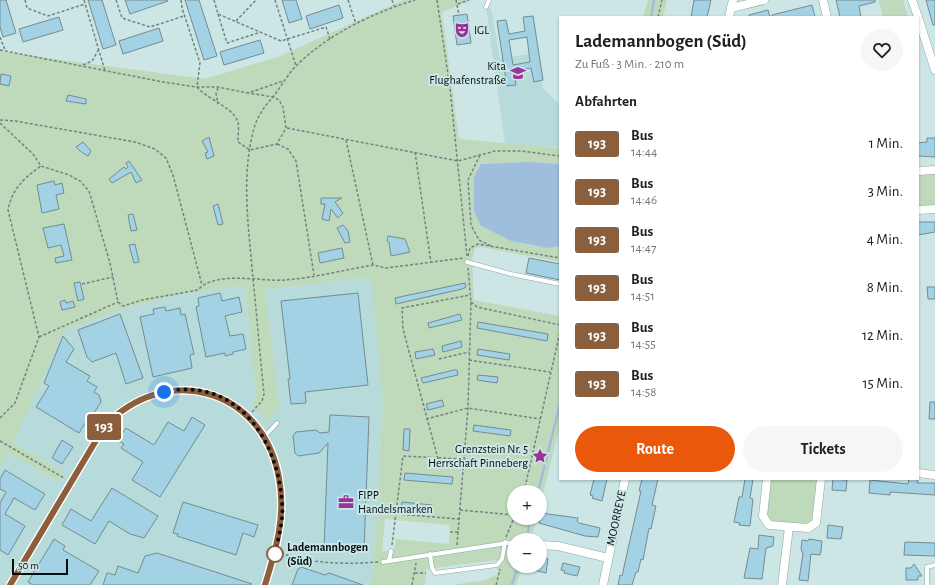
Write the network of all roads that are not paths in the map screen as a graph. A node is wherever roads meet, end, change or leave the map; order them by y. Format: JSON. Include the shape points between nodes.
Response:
{"nodes":[{"id":1,"x":489,"y":0,"type":"edge"},
{"id":2,"x":764,"y":0,"type":"edge"},
{"id":3,"x":823,"y":0,"type":"edge"},
{"id":4,"x":912,"y":0,"type":"edge"},
{"id":5,"x":732,"y":4,"type":"edge"},
{"id":6,"x":486,"y":7,"type":"dead end"},
{"id":7,"x":730,"y":16,"type":"edge"},
{"id":8,"x":828,"y":16,"type":"edge"},
{"id":9,"x":918,"y":16,"type":"edge"},
{"id":10,"x":919,"y":20,"type":"edge"},
{"id":11,"x":935,"y":70,"type":"edge"},
{"id":12,"x":935,"y":170,"type":"edge"},
{"id":13,"x":919,"y":171,"type":"edge"},
{"id":14,"x":935,"y":209,"type":"edge"},
{"id":15,"x":919,"y":210,"type":"edge"},
{"id":16,"x":467,"y":260,"type":"road end"},
{"id":17,"x":559,"y":284,"type":"edge"},
{"id":18,"x":277,"y":423,"type":"dead end"},
{"id":19,"x":264,"y":437,"type":"junction"},
{"id":20,"x":919,"y":473,"type":"edge"},
{"id":21,"x":935,"y":475,"type":"edge"},
{"id":22,"x":625,"y":480,"type":"edge"},
{"id":23,"x":767,"y":480,"type":"edge"},
{"id":24,"x":821,"y":480,"type":"edge"},
{"id":25,"x":789,"y":527,"type":"junction"},
{"id":26,"x":505,"y":542,"type":"joint"},
{"id":27,"x":547,"y":545,"type":"edge"},
{"id":28,"x":391,"y":551,"type":"road end"},
{"id":29,"x":430,"y":554,"type":"junction"},
{"id":30,"x":608,"y":558,"type":"junction"},
{"id":31,"x":389,"y":561,"type":"junction"},
{"id":32,"x":383,"y":562,"type":"road end"},
{"id":33,"x":935,"y":565,"type":"edge"},
{"id":34,"x":10,"y":585,"type":"edge"},
{"id":35,"x":265,"y":585,"type":"edge"},
{"id":36,"x":603,"y":585,"type":"edge"},
{"id":37,"x":782,"y":585,"type":"edge"},
{"id":38,"x":927,"y":585,"type":"edge"}],
"edges":[{"from":1,"to":6,"type":"lane"},
{"from":2,"to":5,"type":"street"},
{"from":3,"to":8,"type":"street"},
{"from":4,"to":9,"type":"street"},
{"from":5,"to":7,"type":"street"},
{"from":10,"to":11,"type":"street"},
{"from":12,"to":13,"type":"street"},
{"from":14,"to":15,"type":"street"},
{"from":16,"to":17,"type":"lane","via":[[511,274]]},
{"from":18,"to":19,"type":"lane"},
{"from":19,"to":34,"type":"street","via":[[248,417],[230,402],[214,394],[185,389],[152,394],[127,407],[114,415],[104,427]]},
{"from":19,"to":35,"type":"street","via":[[277,469],[282,504],[281,526]]},
{"from":20,"to":21,"type":"street"},
{"from":22,"to":30,"type":"street","name":"MOORREYE"},
{"from":23,"to":25,"type":"street","via":[[763,516],[769,525]]},
{"from":24,"to":25,"type":"street","via":[[816,523],[808,528]]},
{"from":25,"to":37,"type":"street"},
{"from":26,"to":29,"type":"lane"},
{"from":26,"to":29,"type":"lane","via":[[502,559],[497,565],[435,573]]},
{"from":27,"to":30,"type":"street","name":"MOORREYE"},
{"from":28,"to":31,"type":"lane"},
{"from":29,"to":31,"type":"lane"},
{"from":30,"to":36,"type":"street","name":"MOORREYE"},
{"from":31,"to":32,"type":"lane"},
{"from":33,"to":38,"type":"lane","via":[[928,566]]}]}
